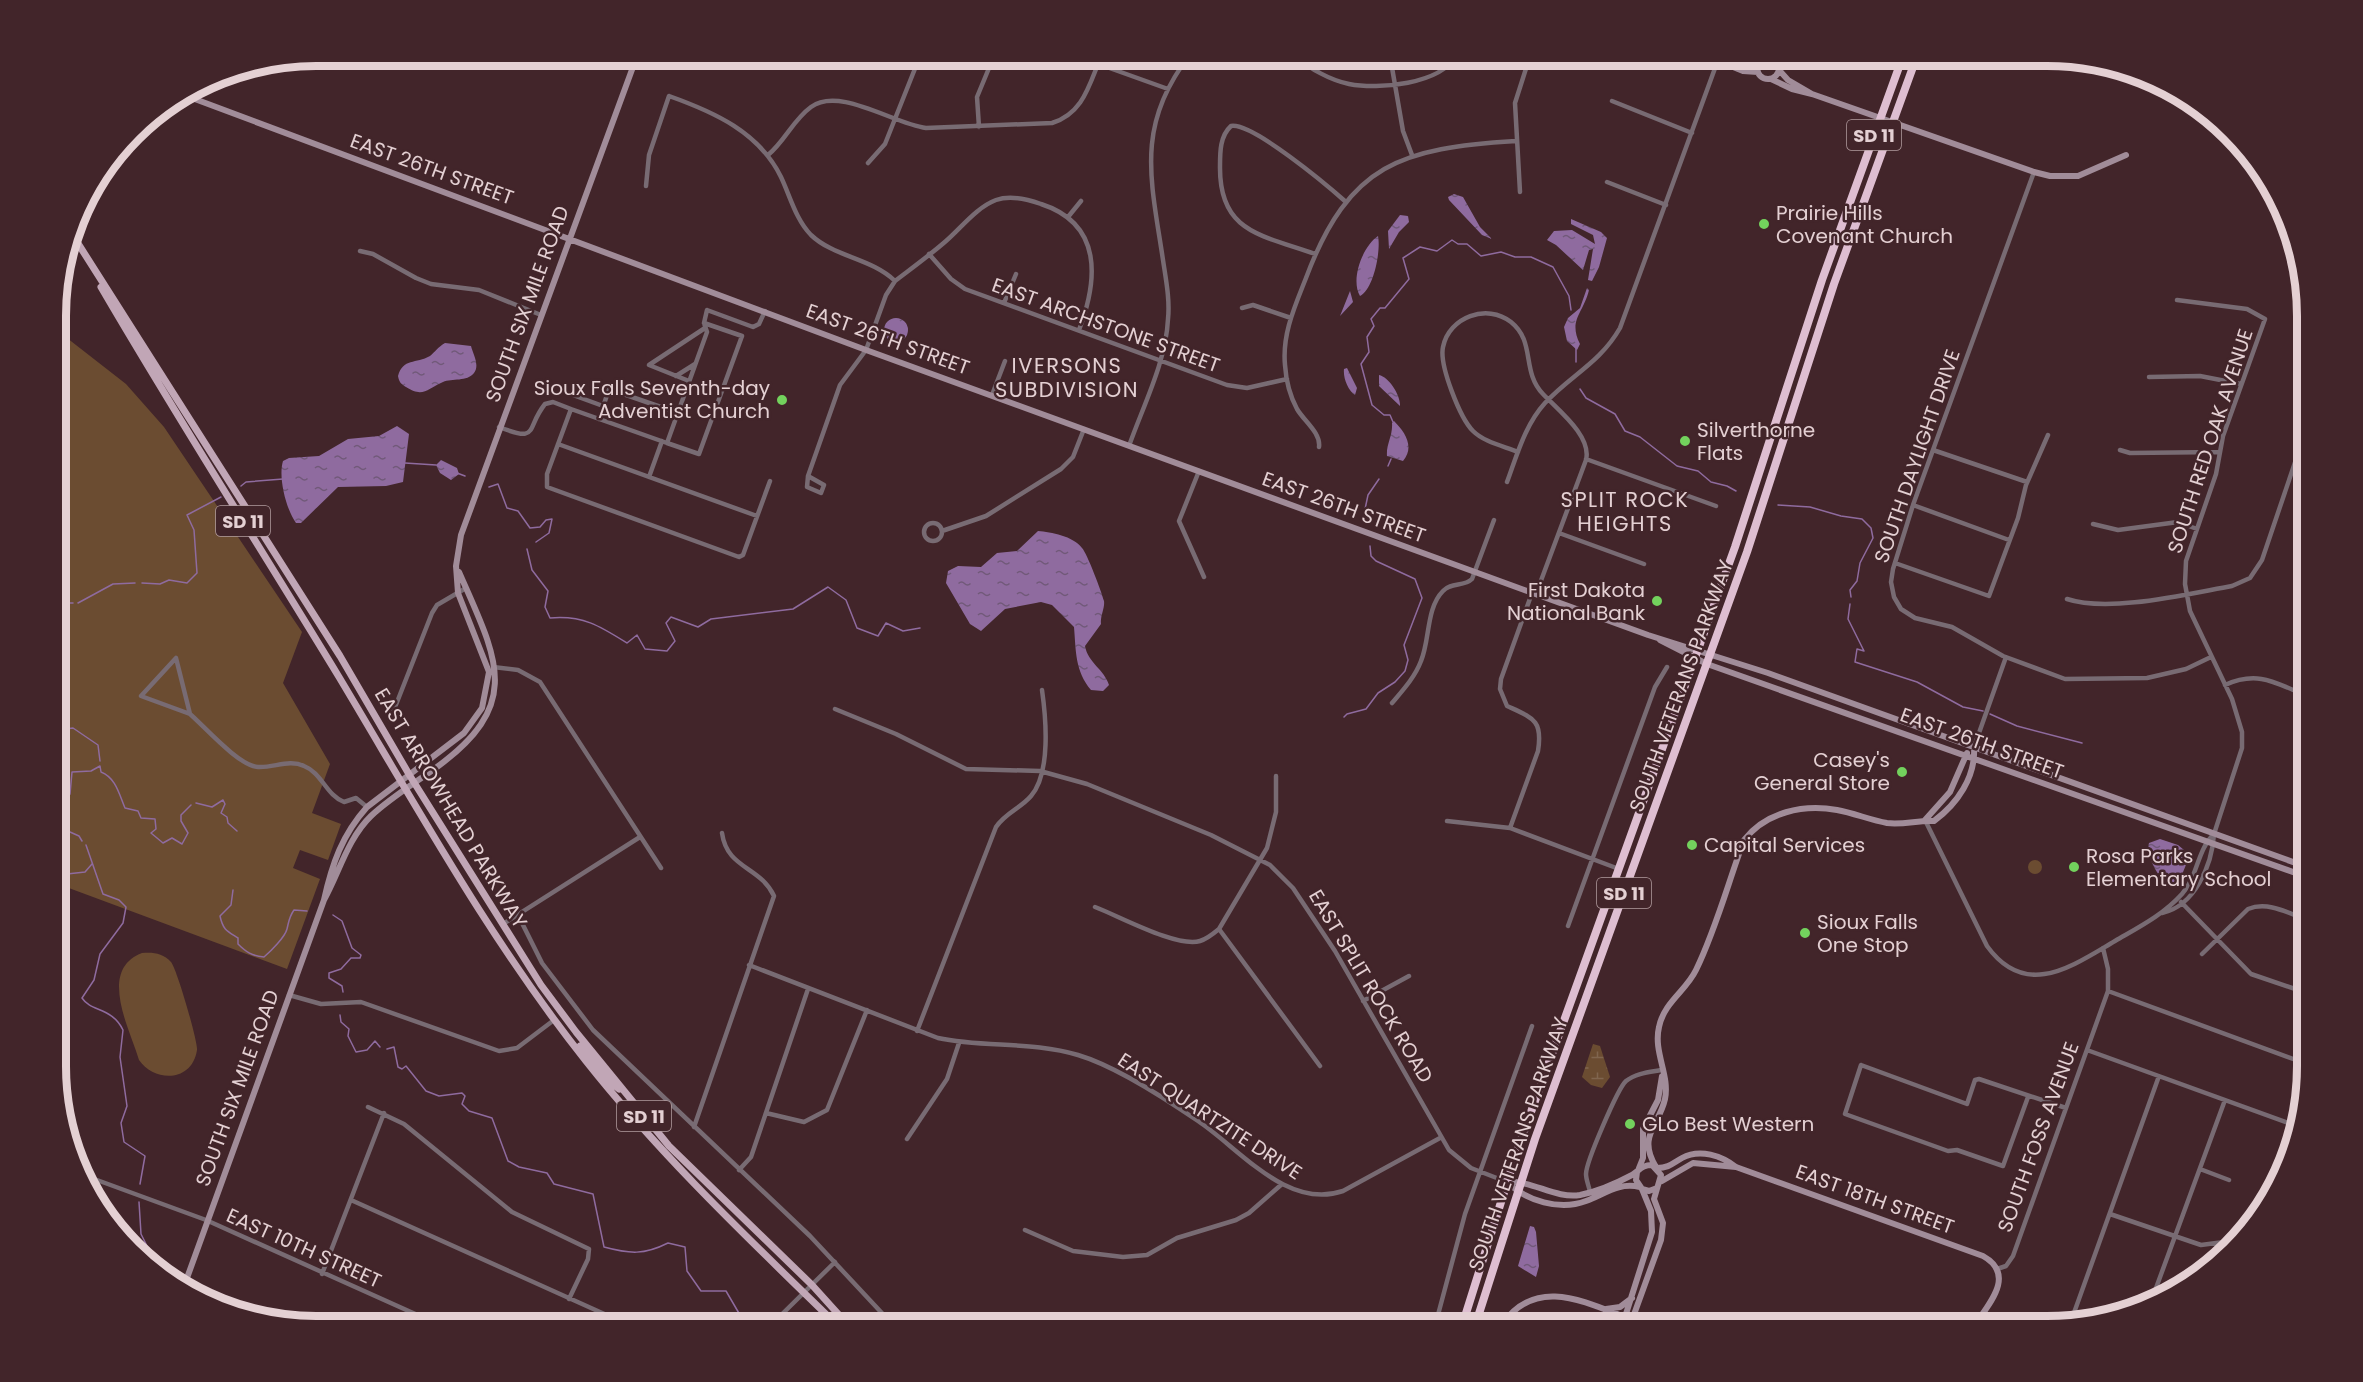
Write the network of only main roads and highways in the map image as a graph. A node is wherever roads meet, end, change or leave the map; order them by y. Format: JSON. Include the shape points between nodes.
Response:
{"nodes":[{"id":1,"x":633,"y":66,"type":"edge"},
{"id":2,"x":1744,"y":66,"type":"edge"},
{"id":3,"x":1758,"y":66,"type":"edge"},
{"id":4,"x":1779,"y":66,"type":"edge"},
{"id":5,"x":1899,"y":66,"type":"edge"},
{"id":6,"x":1913,"y":66,"type":"edge"},
{"id":7,"x":1737,"y":67,"type":"joint"},
{"id":8,"x":1779,"y":70,"type":"junction"},
{"id":9,"x":1758,"y":72,"type":"junction"},
{"id":10,"x":1770,"y":79,"type":"junction"},
{"id":11,"x":1812,"y":94,"type":"junction"},
{"id":12,"x":193,"y":98,"type":"edge"},
{"id":13,"x":1880,"y":118,"type":"junction"},
{"id":14,"x":1892,"y":123,"type":"junction"},
{"id":15,"x":2126,"y":155,"type":"dead end"},
{"id":16,"x":569,"y":237,"type":"junction"},
{"id":17,"x":77,"y":242,"type":"edge"},
{"id":18,"x":88,"y":258,"type":"junction"},
{"id":19,"x":456,"y":566,"type":"junction"},
{"id":20,"x":1648,"y":634,"type":"junction"},
{"id":21,"x":1699,"y":649,"type":"junction"},
{"id":22,"x":1711,"y":652,"type":"junction"},
{"id":23,"x":1696,"y":658,"type":"junction"},
{"id":24,"x":1707,"y":664,"type":"junction"},
{"id":25,"x":1974,"y":747,"type":"junction"},
{"id":26,"x":1966,"y":755,"type":"junction"},
{"id":27,"x":1974,"y":758,"type":"junction"},
{"id":28,"x":410,"y":776,"type":"junction"},
{"id":29,"x":401,"y":782,"type":"junction"},
{"id":30,"x":415,"y":783,"type":"junction"},
{"id":31,"x":406,"y":789,"type":"junction"},
{"id":32,"x":1925,"y":820,"type":"junction"},
{"id":33,"x":2297,"y":863,"type":"edge"},
{"id":34,"x":2297,"y":874,"type":"edge"},
{"id":35,"x":462,"y":879,"type":"junction"},
{"id":36,"x":324,"y":900,"type":"junction"},
{"id":37,"x":502,"y":925,"type":"junction"},
{"id":38,"x":554,"y":1020,"type":"junction"},
{"id":39,"x":1662,"y":1071,"type":"junction"},
{"id":40,"x":626,"y":1093,"type":"junction"},
{"id":41,"x":1656,"y":1167,"type":"junction"},
{"id":42,"x":1736,"y":1167,"type":"junction"},
{"id":43,"x":1638,"y":1171,"type":"junction"},
{"id":44,"x":1521,"y":1181,"type":"junction"},
{"id":45,"x":1507,"y":1182,"type":"junction"},
{"id":46,"x":1659,"y":1185,"type":"junction"},
{"id":47,"x":1641,"y":1188,"type":"junction"},
{"id":48,"x":1517,"y":1192,"type":"junction"},
{"id":49,"x":186,"y":1280,"type":"edge"},
{"id":50,"x":1635,"y":1292,"type":"junction"},
{"id":51,"x":1598,"y":1307,"type":"junction"},
{"id":52,"x":828,"y":1316,"type":"edge"},
{"id":53,"x":840,"y":1316,"type":"edge"},
{"id":54,"x":1465,"y":1316,"type":"edge"},
{"id":55,"x":1478,"y":1316,"type":"edge"},
{"id":56,"x":1510,"y":1316,"type":"edge"},
{"id":57,"x":1621,"y":1316,"type":"edge"},
{"id":58,"x":1630,"y":1316,"type":"edge"},
{"id":59,"x":1630,"y":1316,"type":"edge"},
{"id":60,"x":1981,"y":1316,"type":"edge"}],
"edges":[{"from":1,"to":16,"type":"main road","name":"SOUTH SIX MILE ROAD"},
{"from":2,"to":7,"type":"main road"},
{"from":3,"to":9,"type":"main road"},
{"from":4,"to":8,"type":"main road"},
{"from":5,"to":13,"type":"highway","name":"SOUTH VETERANS PARKWAY","number":"SD 11"},
{"from":6,"to":14,"type":"highway","name":"SOUTH VETERANS PARKWAY","number":"SD 11"},
{"from":7,"to":9,"type":"main road"},
{"from":8,"to":10,"type":"main road"},
{"from":8,"to":11,"type":"main road"},
{"from":9,"to":10,"type":"main road"},
{"from":10,"to":11,"type":"main road"},
{"from":11,"to":13,"type":"main road"},
{"from":12,"to":16,"type":"main road","name":"EAST 26TH STREET"},
{"from":13,"to":14,"type":"main road"},
{"from":13,"to":21,"type":"highway","name":"SOUTH VETERANS PARKWAY","number":"SD 11"},
{"from":14,"to":15,"type":"main road","via":[[2034,172],[2062,177],[2078,176]]},
{"from":14,"to":22,"type":"highway","name":"SOUTH VETERANS PARKWAY","number":"SD 11"},
{"from":16,"to":19,"type":"main road","name":"SOUTH SIX MILE ROAD","via":[[461,535]]},
{"from":16,"to":20,"type":"main road","name":"EAST 26TH STREET","via":[[866,350]]},
{"from":17,"to":18,"type":"main road","name":"EAST ARROWHEAD PARKWAY","number":"SD 11"},
{"from":18,"to":28,"type":"main road","name":"EAST ARROWHEAD PARKWAY","number":"SD 11","via":[[340,656]]},
{"from":18,"to":29,"type":"main road","name":"EAST ARROWHEAD PARKWAY","number":"SD 11","via":[[147,368]]},
{"from":19,"to":28,"type":"main road","name":"SOUTH SIX MILE ROAD","via":[[458,593],[487,667],[488,690],[475,721]]},
{"from":19,"to":30,"type":"main road","name":"SOUTH SIX MILE ROAD","via":[[495,667],[494,699],[481,728]]},
{"from":20,"to":21,"type":"main road","name":"EAST 26TH STREET"},
{"from":20,"to":23,"type":"main road","name":"EAST 26TH STREET"},
{"from":21,"to":22,"type":"main road","name":"EAST 26TH STREET"},
{"from":21,"to":23,"type":"highway","name":"SOUTH VETERANS PARKWAY","number":"SD 11"},
{"from":22,"to":24,"type":"highway","name":"SOUTH VETERANS PARKWAY","number":"SD 11"},
{"from":22,"to":25,"type":"main road","name":"EAST 26TH STREET"},
{"from":23,"to":24,"type":"main road","name":"EAST 26TH STREET"},
{"from":23,"to":45,"type":"highway","name":"SOUTH VETERANS PARKWAY","number":"SD 11"},
{"from":24,"to":26,"type":"main road","name":"EAST 26TH STREET"},
{"from":24,"to":44,"type":"highway","name":"SOUTH VETERANS PARKWAY","number":"SD 11"},
{"from":25,"to":26,"type":"main road"},
{"from":25,"to":27,"type":"main road"},
{"from":25,"to":33,"type":"main road","name":"EAST 26TH STREET"},
{"from":26,"to":27,"type":"main road","name":"EAST 26TH STREET"},
{"from":26,"to":32,"type":"main road","via":[[1953,788]]},
{"from":27,"to":32,"type":"main road","via":[[1954,803],[1934,821]]},
{"from":27,"to":34,"type":"main road","name":"EAST 26TH STREET"},
{"from":28,"to":29,"type":"main road","name":"SOUTH SIX MILE ROAD"},
{"from":28,"to":30,"type":"main road","name":"EAST ARROWHEAD PARKWAY","number":"SD 11"},
{"from":29,"to":31,"type":"main road","name":"EAST ARROWHEAD PARKWAY","number":"SD 11"},
{"from":29,"to":36,"type":"main road","name":"SOUTH SIX MILE ROAD","via":[[367,807],[348,830],[331,869]]},
{"from":30,"to":31,"type":"main road","name":"SOUTH SIX MILE ROAD"},
{"from":30,"to":37,"type":"main road","name":"EAST ARROWHEAD PARKWAY","number":"SD 11"},
{"from":31,"to":35,"type":"main road","name":"EAST ARROWHEAD PARKWAY","number":"SD 11"},
{"from":31,"to":36,"type":"main road","name":"SOUTH SIX MILE ROAD","via":[[359,830]]},
{"from":32,"to":39,"type":"main road","via":[[1886,823],[1836,809],[1812,808],[1765,820],[1751,832],[1744,840],[1697,969],[1662,1017],[1657,1040]]},
{"from":35,"to":37,"type":"main road","via":[[494,923]]},
{"from":35,"to":38,"type":"main road","name":"EAST ARROWHEAD PARKWAY","number":"SD 11"},
{"from":36,"to":49,"type":"main road","name":"SOUTH SIX MILE ROAD"},
{"from":37,"to":40,"type":"main road","name":"EAST ARROWHEAD PARKWAY","number":"SD 11","via":[[562,1014]]},
{"from":38,"to":40,"type":"main road","via":[[562,1023],[604,1077]]},
{"from":38,"to":52,"type":"main road","name":"EAST ARROWHEAD PARKWAY","number":"SD 11","via":[[673,1163]]},
{"from":39,"to":41,"type":"main road","via":[[1665,1100],[1648,1138]]},
{"from":39,"to":43,"type":"main road","via":[[1658,1100],[1643,1129],[1643,1158]]},
{"from":40,"to":53,"type":"main road","name":"EAST ARROWHEAD PARKWAY","number":"SD 11","via":[[702,1180]]},
{"from":41,"to":42,"type":"main road","name":"EAST 18TH STREET","via":[[1670,1167],[1682,1158],[1699,1154],[1719,1157]]},
{"from":41,"to":43,"type":"main road","name":"EAST 18TH STREET","via":[[1648,1165]]},
{"from":41,"to":46,"type":"main road","via":[[1661,1174]]},
{"from":42,"to":46,"type":"main road","name":"EAST 18TH STREET","via":[[1693,1163]]},
{"from":42,"to":60,"type":"main road","name":"EAST 18TH STREET","via":[[1983,1256],[1998,1269],[1999,1283]]},
{"from":43,"to":44,"type":"main road","name":"EAST 18TH STREET","via":[[1590,1192],[1567,1195]]},
{"from":43,"to":47,"type":"main road","via":[[1636,1180]]},
{"from":44,"to":45,"type":"main road","name":"EAST SPLIT ROCK ROAD"},
{"from":44,"to":48,"type":"highway","name":"SOUTH VETERANS PARKWAY","number":"SD 11"},
{"from":45,"to":48,"type":"main road","name":"EAST 18TH STREET"},
{"from":45,"to":54,"type":"highway","name":"SOUTH VETERANS PARKWAY","number":"SD 11"},
{"from":46,"to":47,"type":"main road","name":"EAST 18TH STREET","via":[[1649,1191]]},
{"from":46,"to":58,"type":"main road","via":[[1654,1199],[1663,1222],[1661,1240]]},
{"from":47,"to":48,"type":"main road","name":"EAST 18TH STREET","via":[[1621,1186],[1567,1205]]},
{"from":47,"to":50,"type":"main road","via":[[1653,1228]]},
{"from":48,"to":55,"type":"highway","name":"SOUTH VETERANS PARKWAY","number":"SD 11"},
{"from":50,"to":51,"type":"main road","via":[[1620,1307]]},
{"from":50,"to":59,"type":"main road"},
{"from":51,"to":56,"type":"main road","via":[[1563,1296],[1542,1297],[1517,1308]]},
{"from":51,"to":57,"type":"main road"}]}
